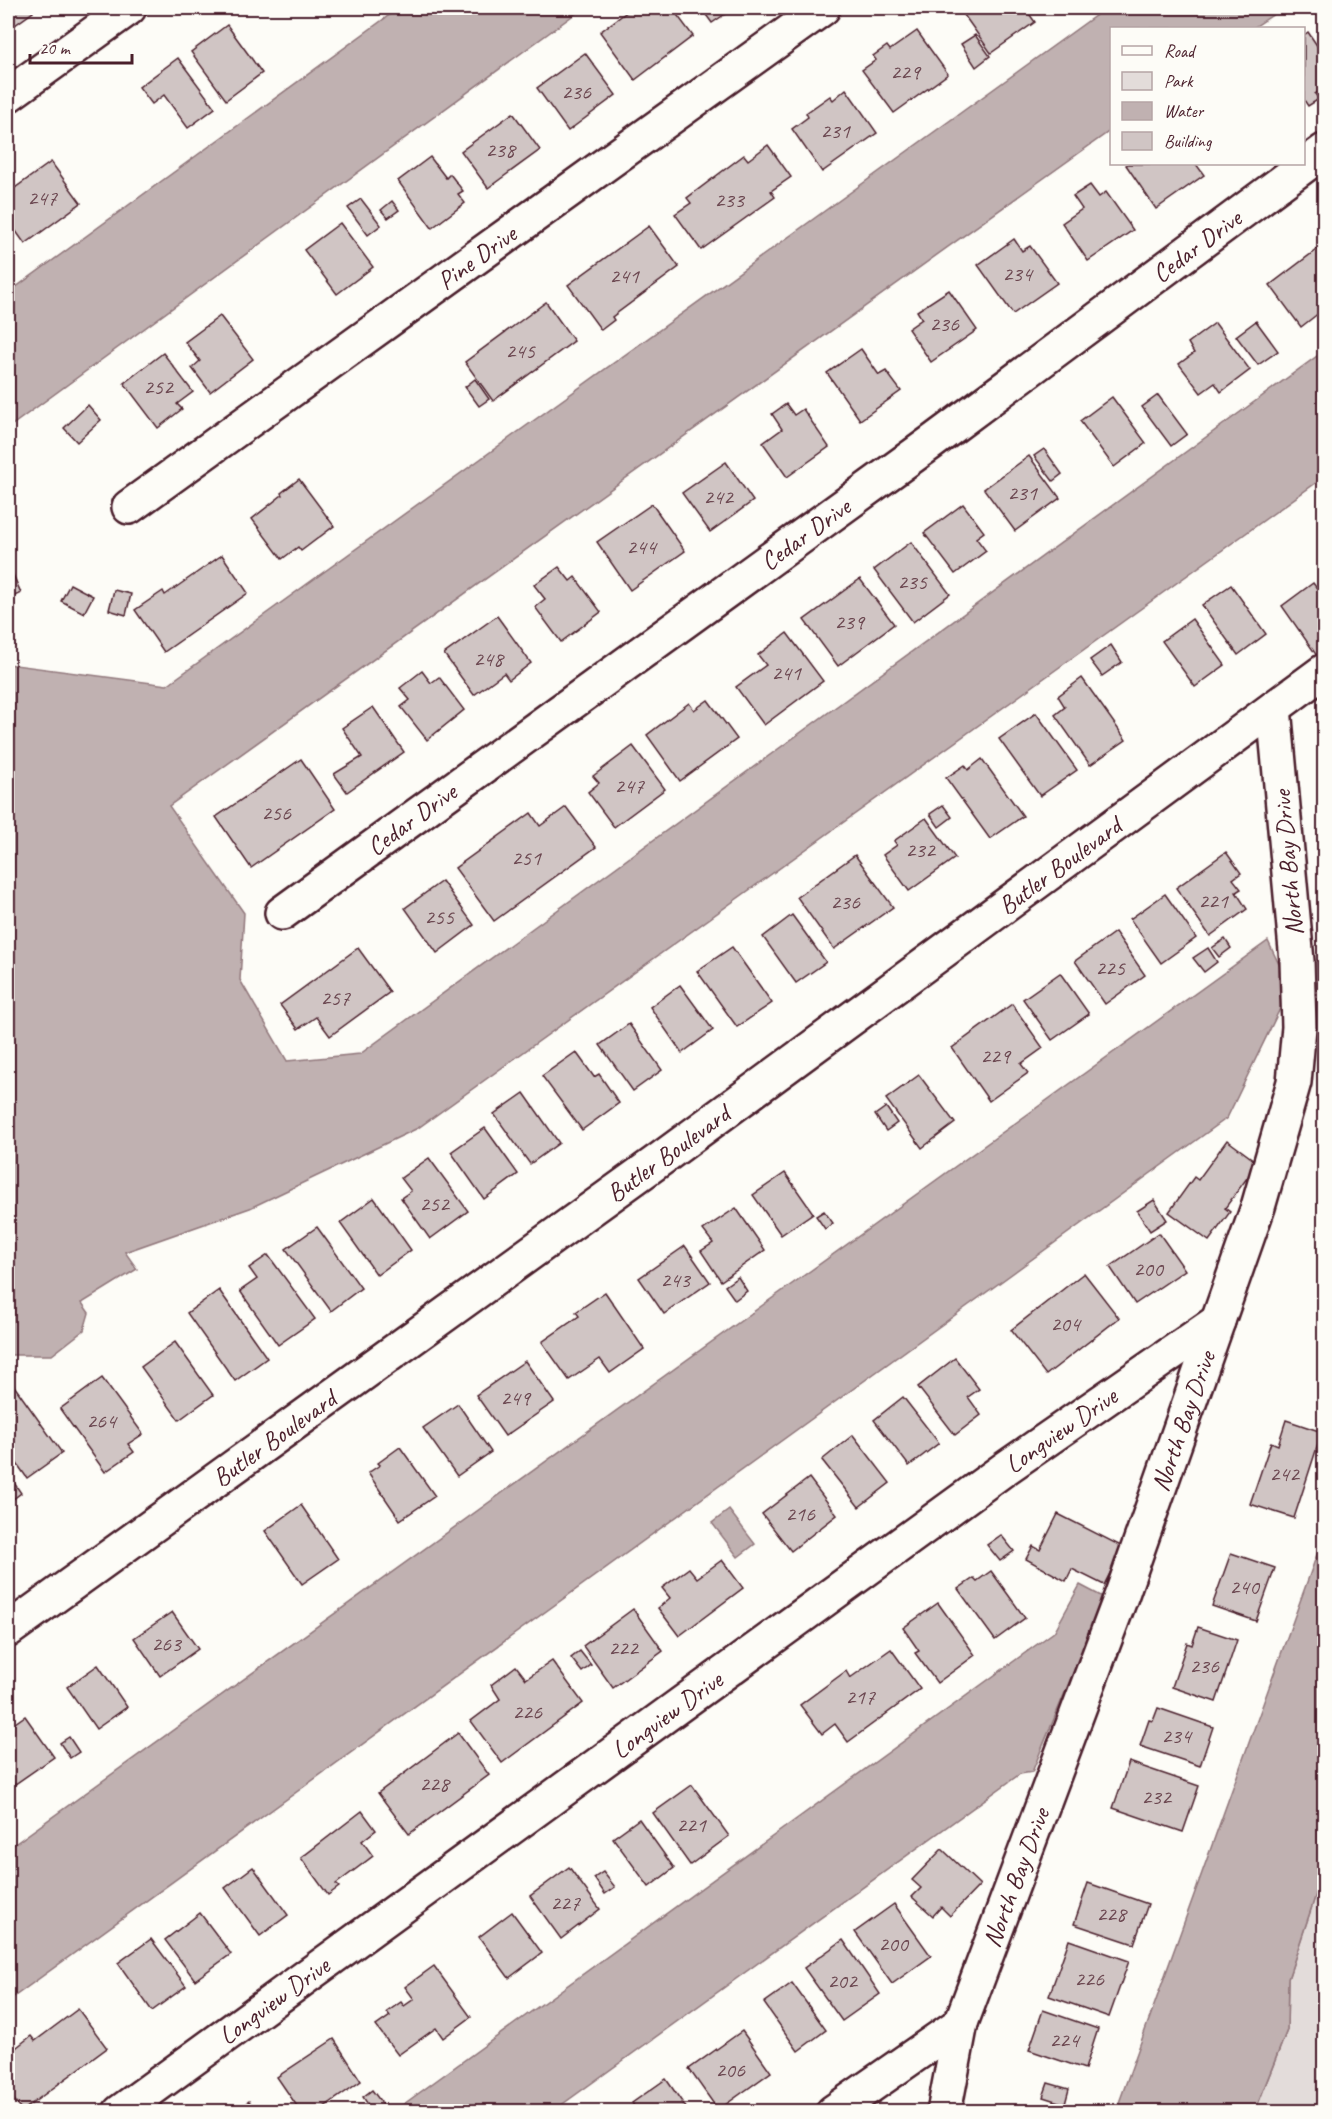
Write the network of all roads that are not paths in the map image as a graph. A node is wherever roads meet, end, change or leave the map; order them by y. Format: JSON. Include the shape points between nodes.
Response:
{"nodes":[{"id":1,"x":129,"y":8,"type":"edge"},
{"id":2,"x":823,"y":8,"type":"edge"},
{"id":3,"x":8,"y":95,"type":"edge"},
{"id":4,"x":1324,"y":151,"type":"edge"},
{"id":5,"x":129,"y":507,"type":"dead end"},
{"id":6,"x":1324,"y":671,"type":"edge"},
{"id":7,"x":1274,"y":708,"type":"junction"},
{"id":8,"x":282,"y":913,"type":"dead end"},
{"id":9,"x":1218,"y":1321,"type":"junction"},
{"id":10,"x":8,"y":1630,"type":"edge"},
{"id":11,"x":961,"y":2023,"type":"junction"},
{"id":12,"x":120,"y":2112,"type":"edge"},
{"id":13,"x":833,"y":2112,"type":"edge"},
{"id":14,"x":944,"y":2112,"type":"edge"}],
"edges":[{"from":1,"to":3,"type":"street"},
{"from":2,"to":5,"type":"street","name":"Pine Drive"},
{"from":4,"to":8,"type":"street","name":"Cedar Drive","via":[[932,442]]},
{"from":6,"to":7,"type":"street","name":"Butler Boulevard"},
{"from":7,"to":9,"type":"street","name":"North Bay Drive","via":[[1297,961],[1299,1027],[1294,1082]]},
{"from":7,"to":10,"type":"street","name":"Butler Boulevard","via":[[663,1158]]},
{"from":9,"to":11,"type":"street","name":"North Bay Drive","via":[[1118,1605]]},
{"from":9,"to":12,"type":"street","name":"Longview Drive","via":[[1003,1470]]},
{"from":11,"to":13,"type":"street"},
{"from":11,"to":14,"type":"street","name":"North Bay Drive"}]}
